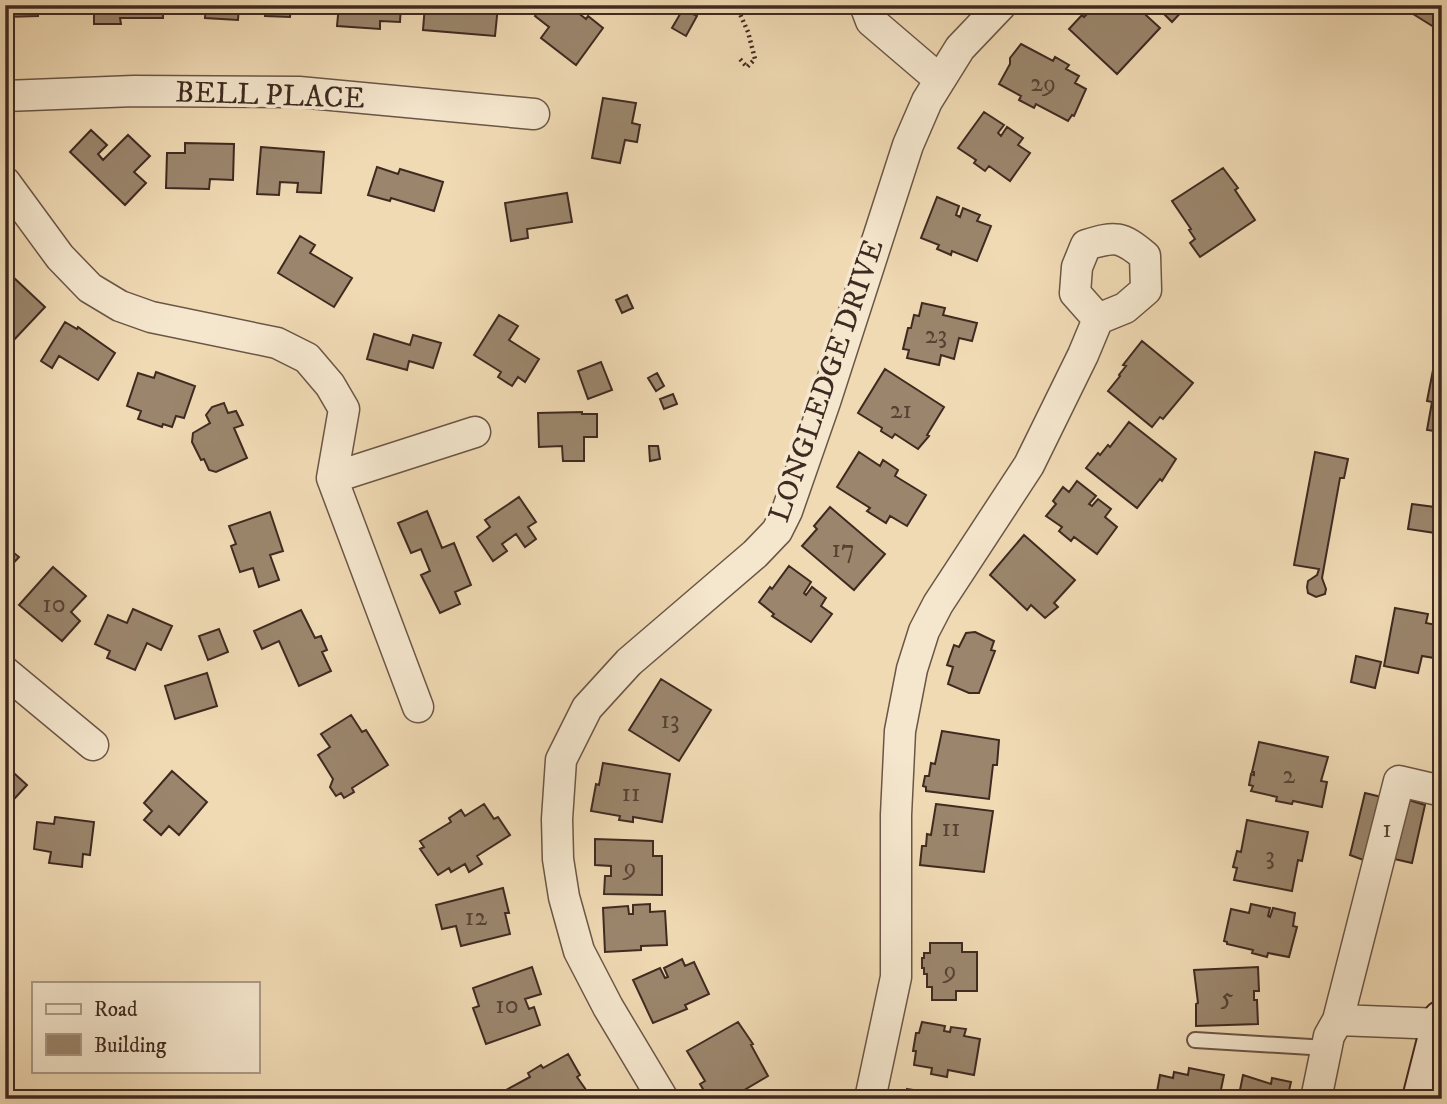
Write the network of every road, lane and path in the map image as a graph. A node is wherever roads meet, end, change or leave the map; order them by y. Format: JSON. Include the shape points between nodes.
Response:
{"nodes":[{"id":1,"x":736,"y":5,"type":"edge"},
{"id":2,"x":865,"y":5,"type":"edge"},
{"id":3,"x":1001,"y":5,"type":"edge"},
{"id":4,"x":739,"y":58,"type":"dead end"},
{"id":5,"x":940,"y":80,"type":"junction"},
{"id":6,"x":5,"y":96,"type":"edge"},
{"id":7,"x":534,"y":114,"type":"dead end"},
{"id":8,"x":5,"y":181,"type":"edge"},
{"id":9,"x":1098,"y":319,"type":"dead end"},
{"id":10,"x":475,"y":432,"type":"dead end"},
{"id":11,"x":332,"y":478,"type":"junction"},
{"id":12,"x":5,"y":672,"type":"edge"},
{"id":13,"x":418,"y":707,"type":"dead end"},
{"id":14,"x":93,"y":745,"type":"dead end"},
{"id":15,"x":1442,"y":791,"type":"edge"},
{"id":16,"x":1338,"y":1020,"type":"junction"},
{"id":17,"x":1441,"y":1023,"type":"edge"},
{"id":18,"x":1195,"y":1040,"type":"dead end"},
{"id":19,"x":1326,"y":1048,"type":"junction"},
{"id":20,"x":663,"y":1099,"type":"edge"},
{"id":21,"x":870,"y":1099,"type":"edge"},
{"id":22,"x":1316,"y":1099,"type":"edge"},
{"id":23,"x":1422,"y":1099,"type":"edge"}],
"edges":[{"from":1,"to":4,"type":"path","via":[[755,59],[747,67]]},
{"from":2,"to":5,"type":"street","via":[[871,21]]},
{"from":3,"to":5,"type":"street","name":"LONGLEDGE DRIVE","via":[[960,48]]},
{"from":5,"to":20,"type":"street","name":"LONGLEDGE DRIVE","via":[[908,145],[826,399],[777,531],[621,671],[587,708],[561,760],[558,859],[579,951]]},
{"from":6,"to":7,"type":"street","name":"BELL PLACE","via":[[299,92]]},
{"from":8,"to":11,"type":"street","via":[[60,257],[90,288],[120,306],[150,317],[277,343],[306,358],[330,384],[344,409]]},
{"from":9,"to":21,"type":"street","via":[[1029,465],[938,604],[912,669],[900,731],[896,976]]},
{"from":10,"to":11,"type":"street"},
{"from":11,"to":13,"type":"street"},
{"from":12,"to":14,"type":"street"},
{"from":15,"to":16,"type":"street","via":[[1399,781]]},
{"from":16,"to":17,"type":"street"},
{"from":16,"to":19,"type":"street"},
{"from":17,"to":23,"type":"street"},
{"from":18,"to":19,"type":"lane"},
{"from":19,"to":22,"type":"street"}]}
